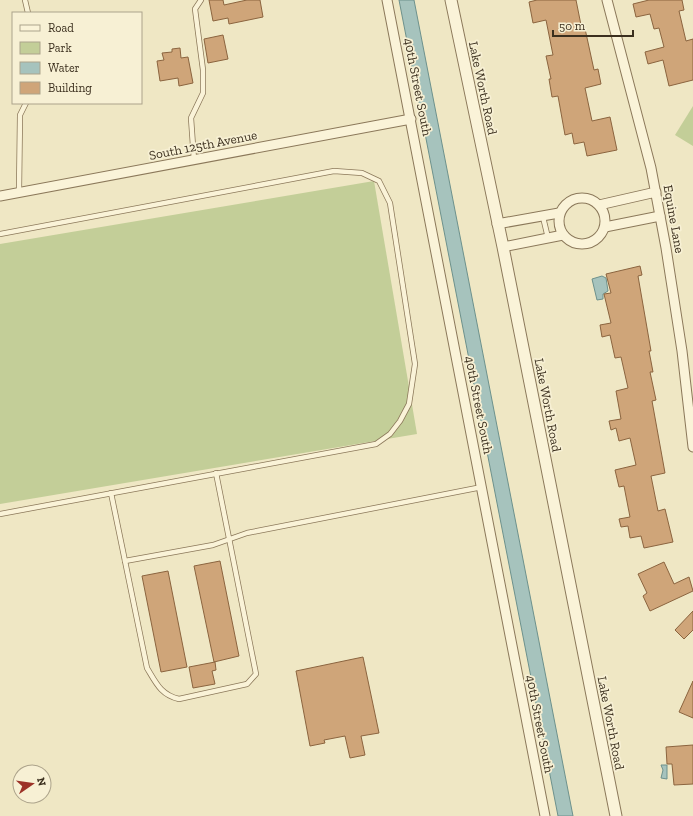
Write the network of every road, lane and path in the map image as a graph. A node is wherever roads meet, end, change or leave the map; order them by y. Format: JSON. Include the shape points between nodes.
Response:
{"nodes":[{"id":1,"x":25,"y":0,"type":"edge"},
{"id":2,"x":201,"y":0,"type":"edge"},
{"id":3,"x":387,"y":0,"type":"edge"},
{"id":4,"x":451,"y":0,"type":"edge"},
{"id":5,"x":607,"y":0,"type":"edge"},
{"id":6,"x":28,"y":12,"type":"edge"},
{"id":7,"x":26,"y":104,"type":"edge"},
{"id":8,"x":411,"y":119,"type":"junction"},
{"id":9,"x":194,"y":160,"type":"junction"},
{"id":10,"x":19,"y":192,"type":"junction"},
{"id":11,"x":656,"y":192,"type":"junction"},
{"id":12,"x":0,"y":196,"type":"edge"},
{"id":13,"x":599,"y":205,"type":"junction"},
{"id":14,"x":560,"y":213,"type":"junction"},
{"id":15,"x":660,"y":216,"type":"junction"},
{"id":16,"x":543,"y":217,"type":"junction"},
{"id":17,"x":497,"y":224,"type":"junction"},
{"id":18,"x":605,"y":227,"type":"junction"},
{"id":19,"x":0,"y":234,"type":"edge"},
{"id":20,"x":563,"y":235,"type":"junction"},
{"id":21,"x":548,"y":238,"type":"junction"},
{"id":22,"x":503,"y":247,"type":"junction"},
{"id":23,"x":693,"y":447,"type":"edge"},
{"id":24,"x":216,"y":473,"type":"junction"},
{"id":25,"x":482,"y":487,"type":"junction"},
{"id":26,"x":111,"y":493,"type":"junction"},
{"id":27,"x":0,"y":514,"type":"edge"},
{"id":28,"x":230,"y":539,"type":"junction"},
{"id":29,"x":125,"y":561,"type":"junction"},
{"id":30,"x":545,"y":816,"type":"edge"},
{"id":31,"x":616,"y":816,"type":"edge"}],
"edges":[{"from":1,"to":6,"type":"lane"},
{"from":2,"to":9,"type":"lane","via":[[195,9],[203,70],[203,93],[191,118]]},
{"from":3,"to":8,"type":"street","name":"40th Street South"},
{"from":4,"to":17,"type":"street","name":"Lake Worth Road"},
{"from":5,"to":11,"type":"street","name":"Equine Lane"},
{"from":7,"to":10,"type":"lane","via":[[20,115]]},
{"from":8,"to":9,"type":"street","name":"South 125th Avenue"},
{"from":8,"to":25,"type":"street","name":"40th Street South"},
{"from":9,"to":10,"type":"street","name":"South 125th Avenue"},
{"from":10,"to":12,"type":"street","name":"South 125th Avenue"},
{"from":11,"to":13,"type":"street"},
{"from":11,"to":15,"type":"street","name":"Equine Lane"},
{"from":13,"to":14,"type":"street","via":[[585,198],[577,198],[569,201]]},
{"from":13,"to":18,"type":"street","via":[[604,212]]},
{"from":14,"to":16,"type":"street"},
{"from":14,"to":20,"type":"street","via":[[558,221]]},
{"from":15,"to":18,"type":"street"},
{"from":15,"to":23,"type":"street","name":"Equine Lane","via":[[682,351]]},
{"from":16,"to":17,"type":"street"},
{"from":16,"to":21,"type":"lane"},
{"from":17,"to":22,"type":"street","name":"Lake Worth Road"},
{"from":18,"to":20,"type":"street","via":[[596,240],[590,243],[575,244]]},
{"from":19,"to":24,"type":"lane","via":[[334,171],[362,172],[379,181],[390,203],[415,364],[409,404],[400,421],[390,434],[376,444]]},
{"from":20,"to":21,"type":"street"},
{"from":21,"to":22,"type":"street"},
{"from":22,"to":31,"type":"street","name":"Lake Worth Road"},
{"from":24,"to":26,"type":"lane"},
{"from":24,"to":28,"type":"lane"},
{"from":25,"to":28,"type":"lane","via":[[247,533]]},
{"from":25,"to":30,"type":"street","name":"40th Street South"},
{"from":26,"to":27,"type":"lane"},
{"from":26,"to":29,"type":"lane"},
{"from":28,"to":29,"type":"lane","via":[[213,545]]},
{"from":28,"to":29,"type":"lane","via":[[256,674],[247,684],[179,698],[168,696],[158,686],[147,668]]}]}
